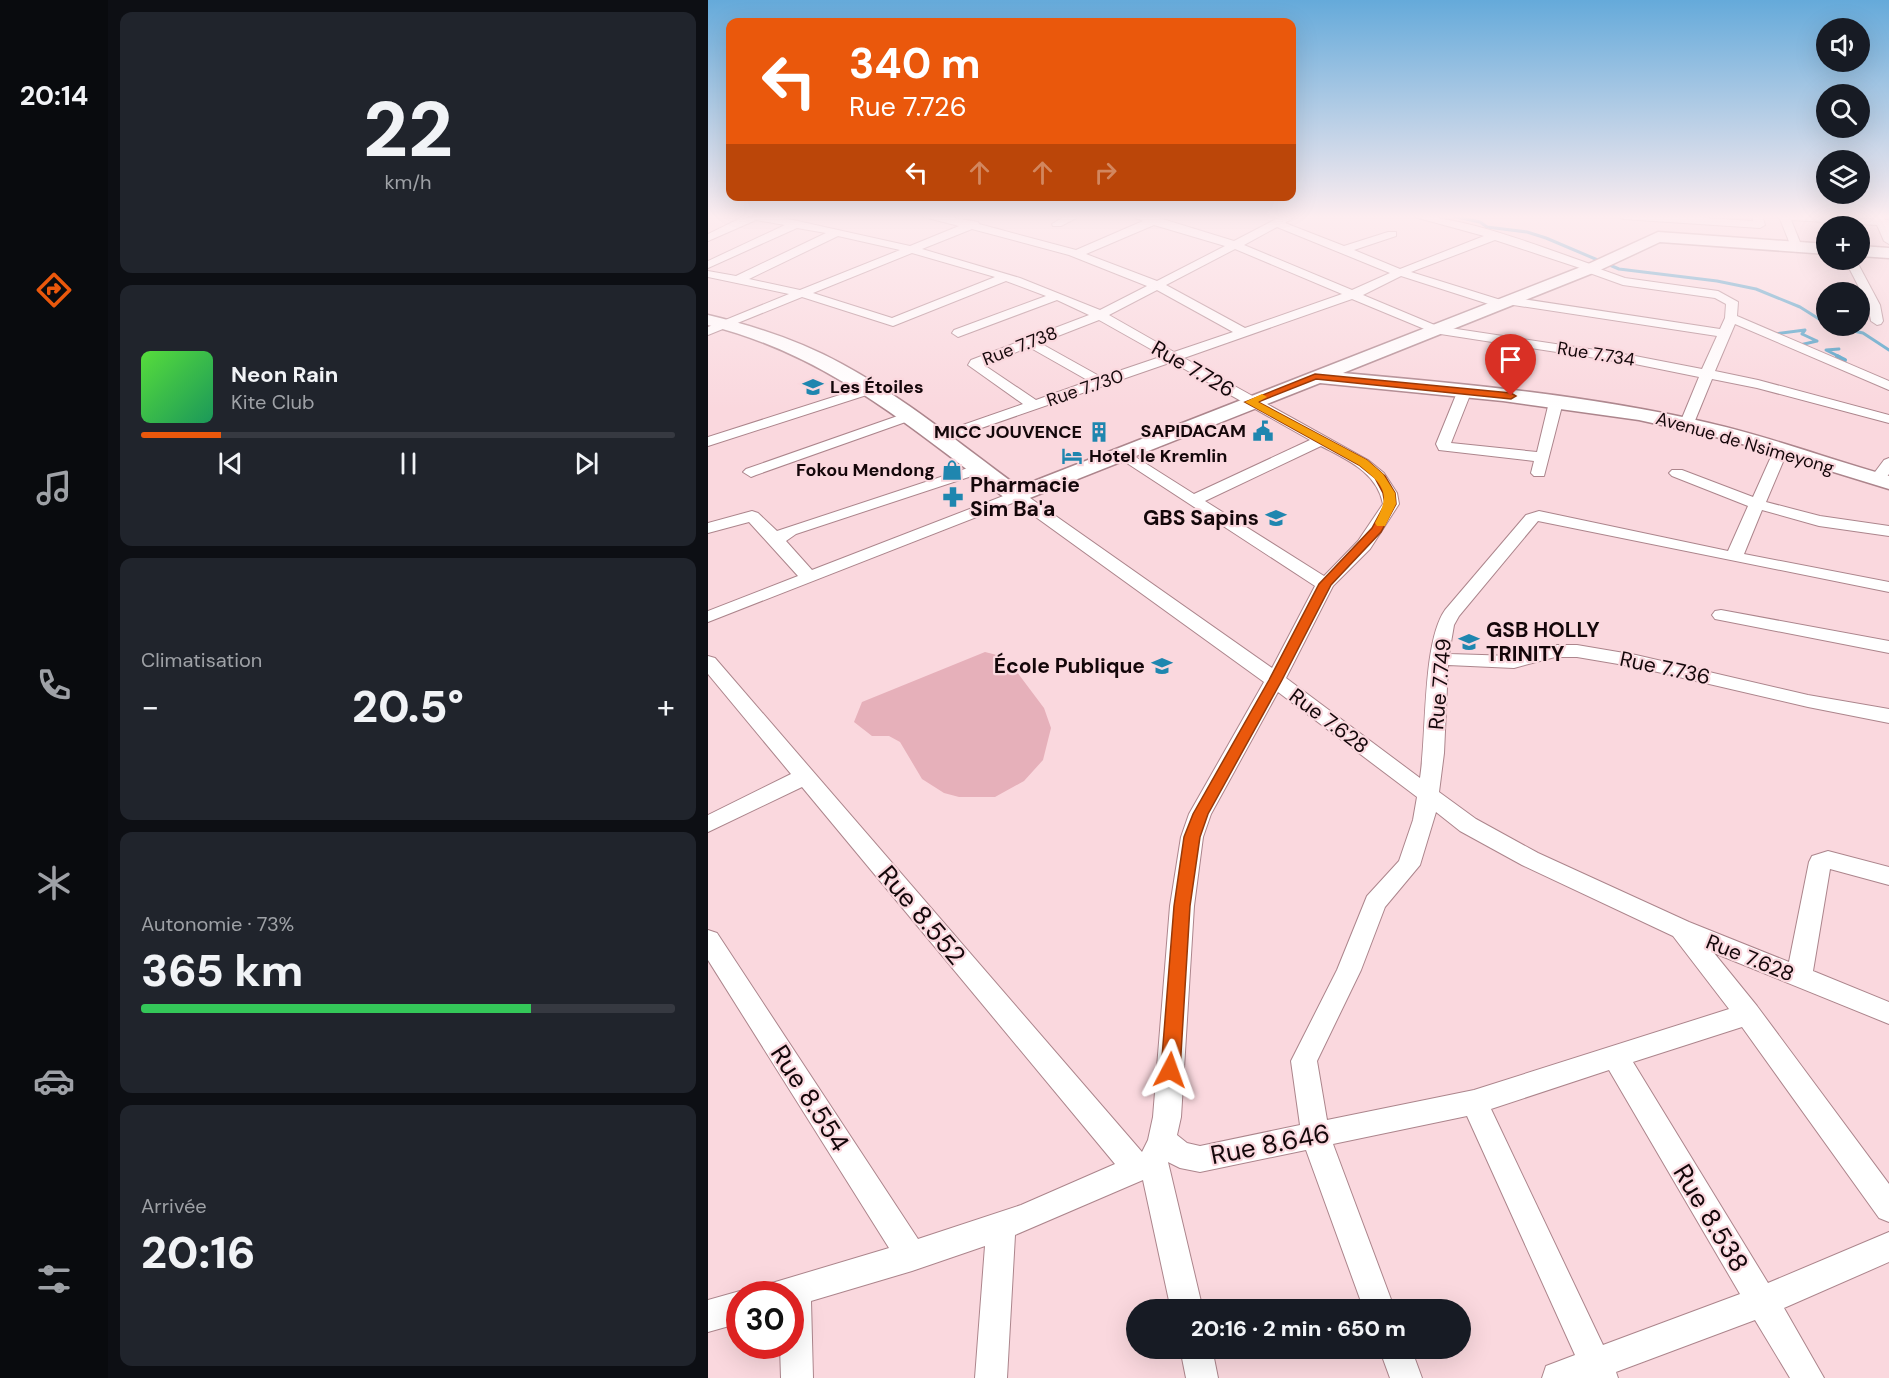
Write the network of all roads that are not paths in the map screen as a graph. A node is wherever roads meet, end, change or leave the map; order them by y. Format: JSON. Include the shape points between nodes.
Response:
{"nodes":[{"id":1,"x":738,"y":280,"type":"edge"},
{"id":2,"x":838,"y":280,"type":"edge"},
{"id":3,"x":998,"y":280,"type":"edge"},
{"id":4,"x":1011,"y":280,"type":"edge"},
{"id":5,"x":1143,"y":280,"type":"edge"},
{"id":6,"x":1169,"y":280,"type":"edge"},
{"id":7,"x":1321,"y":280,"type":"edge"},
{"id":8,"x":1381,"y":280,"type":"edge"},
{"id":9,"x":1428,"y":280,"type":"edge"},
{"id":10,"x":1559,"y":280,"type":"edge"},
{"id":11,"x":1626,"y":280,"type":"edge"},
{"id":12,"x":1861,"y":280,"type":"edge"},
{"id":13,"x":1158,"y":286,"type":"junction"},
{"id":14,"x":804,"y":294,"type":"junction"},
{"id":15,"x":1354,"y":294,"type":"junction"},
{"id":16,"x":1058,"y":296,"type":"junction"},
{"id":17,"x":1505,"y":302,"type":"junction"},
{"id":18,"x":1100,"y":315,"type":"junction"},
{"id":19,"x":1731,"y":318,"type":"junction"},
{"id":20,"x":708,"y":320,"type":"edge"},
{"id":21,"x":1877,"y":321,"type":"dead end"},
{"id":22,"x":728,"y":324,"type":"junction"},
{"id":23,"x":1434,"y":329,"type":"junction"},
{"id":24,"x":708,"y":331,"type":"edge"},
{"id":25,"x":1243,"y":332,"type":"junction"},
{"id":26,"x":958,"y":333,"type":"dead end"},
{"id":27,"x":1723,"y":333,"type":"junction"},
{"id":28,"x":1032,"y":343,"type":"junction"},
{"id":29,"x":1173,"y":357,"type":"junction"},
{"id":30,"x":1707,"y":374,"type":"junction"},
{"id":31,"x":1315,"y":376,"type":"junction"},
{"id":32,"x":1101,"y":383,"type":"junction"},
{"id":33,"x":1889,"y":386,"type":"edge"},
{"id":34,"x":871,"y":389,"type":"junction"},
{"id":35,"x":1465,"y":390,"type":"junction"},
{"id":36,"x":1250,"y":402,"type":"junction"},
{"id":37,"x":1556,"y":402,"type":"junction"},
{"id":38,"x":1034,"y":405,"type":"junction"},
{"id":39,"x":909,"y":416,"type":"junction"},
{"id":40,"x":1889,"y":419,"type":"edge"},
{"id":41,"x":1687,"y":423,"type":"junction"},
{"id":42,"x":939,"y":438,"type":"junction"},
{"id":43,"x":1322,"y":440,"type":"junction"},
{"id":44,"x":708,"y":442,"type":"edge"},
{"id":45,"x":1781,"y":450,"type":"junction"},
{"id":46,"x":1120,"y":454,"type":"junction"},
{"id":47,"x":1543,"y":457,"type":"junction"},
{"id":48,"x":979,"y":469,"type":"junction"},
{"id":49,"x":751,"y":472,"type":"dead end"},
{"id":50,"x":1539,"y":473,"type":"dead end"},
{"id":51,"x":1677,"y":473,"type":"dead end"},
{"id":52,"x":1885,"y":475,"type":"edge"},
{"id":53,"x":1017,"y":496,"type":"junction"},
{"id":54,"x":1194,"y":500,"type":"junction"},
{"id":55,"x":1757,"y":504,"type":"junction"},
{"id":56,"x":708,"y":528,"type":"edge"},
{"id":57,"x":1889,"y":531,"type":"edge"},
{"id":58,"x":777,"y":541,"type":"junction"},
{"id":59,"x":1734,"y":557,"type":"junction"},
{"id":60,"x":808,"y":576,"type":"junction"},
{"id":61,"x":1325,"y":584,"type":"junction"},
{"id":62,"x":1889,"y":586,"type":"edge"},
{"id":63,"x":1721,"y":615,"type":"dead end"},
{"id":64,"x":708,"y":617,"type":"edge"},
{"id":65,"x":1889,"y":647,"type":"edge"},
{"id":66,"x":1439,"y":659,"type":"junction"},
{"id":67,"x":708,"y":662,"type":"edge"},
{"id":68,"x":1275,"y":680,"type":"junction"},
{"id":69,"x":1889,"y":716,"type":"edge"},
{"id":70,"x":805,"y":777,"type":"junction"},
{"id":71,"x":1428,"y":796,"type":"junction"},
{"id":72,"x":708,"y":824,"type":"edge"},
{"id":73,"x":1889,"y":876,"type":"edge"},
{"id":74,"x":1680,"y":928,"type":"junction"},
{"id":75,"x":708,"y":940,"type":"edge"},
{"id":76,"x":1799,"y":978,"type":"junction"},
{"id":77,"x":1889,"y":1013,"type":"edge"},
{"id":78,"x":1748,"y":1014,"type":"junction"},
{"id":79,"x":1615,"y":1057,"type":"junction"},
{"id":80,"x":1474,"y":1102,"type":"junction"},
{"id":81,"x":1315,"y":1135,"type":"junction"},
{"id":82,"x":1151,"y":1156,"type":"junction"},
{"id":83,"x":1889,"y":1208,"type":"edge"},
{"id":84,"x":998,"y":1227,"type":"junction"},
{"id":85,"x":1889,"y":1247,"type":"edge"},
{"id":86,"x":912,"y":1256,"type":"junction"},
{"id":87,"x":804,"y":1288,"type":"edge"},
{"id":88,"x":1184,"y":1299,"type":"edge"},
{"id":89,"x":1376,"y":1299,"type":"edge"},
{"id":90,"x":1761,"y":1302,"type":"junction"},
{"id":91,"x":726,"y":1311,"type":"edge"},
{"id":92,"x":708,"y":1316,"type":"edge"},
{"id":93,"x":795,"y":1359,"type":"edge"},
{"id":94,"x":1199,"y":1359,"type":"edge"},
{"id":95,"x":1399,"y":1359,"type":"edge"},
{"id":96,"x":1598,"y":1371,"type":"edge"},
{"id":97,"x":797,"y":1378,"type":"edge"},
{"id":98,"x":991,"y":1378,"type":"edge"},
{"id":99,"x":1203,"y":1378,"type":"edge"},
{"id":100,"x":1406,"y":1378,"type":"edge"},
{"id":101,"x":1558,"y":1378,"type":"edge"},
{"id":102,"x":1808,"y":1378,"type":"edge"}],
"edges":[{"from":1,"to":14,"type":"street"},
{"from":2,"to":14,"type":"street"},
{"from":3,"to":14,"type":"street","via":[[893,322]]},
{"from":4,"to":16,"type":"street","name":"Rue 7.726"},
{"from":5,"to":13,"type":"street"},
{"from":6,"to":13,"type":"street","name":"Rue 7.738"},
{"from":7,"to":15,"type":"street","name":"Rue 7.734"},
{"from":8,"to":15,"type":"street","name":"Rue 7.730"},
{"from":9,"to":17,"type":"street"},
{"from":10,"to":17,"type":"main road"},
{"from":11,"to":19,"type":"street","via":[[1718,295],[1732,302]]},
{"from":12,"to":21,"type":"street","via":[[1874,304]]},
{"from":13,"to":18,"type":"street","name":"Rue 7.738"},
{"from":13,"to":25,"type":"street"},
{"from":14,"to":22,"type":"street"},
{"from":15,"to":23,"type":"street","name":"Rue 7.734"},
{"from":15,"to":25,"type":"street","name":"Rue 7.730"},
{"from":16,"to":18,"type":"street","name":"Rue 7.726"},
{"from":16,"to":26,"type":"street"},
{"from":17,"to":23,"type":"main road"},
{"from":17,"to":27,"type":"street"},
{"from":18,"to":28,"type":"street","name":"Rue 7.738"},
{"from":18,"to":29,"type":"street","name":"Rue 7.726"},
{"from":19,"to":27,"type":"street"},
{"from":19,"to":33,"type":"street"},
{"from":20,"to":22,"type":"main road","name":"Rue 7.628"},
{"from":22,"to":24,"type":"street"},
{"from":22,"to":34,"type":"main road","name":"Rue 7.628","via":[[781,342]]},
{"from":23,"to":30,"type":"street","name":"Rue 7.734"},
{"from":23,"to":31,"type":"main road"},
{"from":25,"to":29,"type":"street","name":"Rue 7.730"},
{"from":27,"to":30,"type":"street"},
{"from":28,"to":32,"type":"street"},
{"from":28,"to":38,"type":"street","name":"Rue 7.738","via":[[975,365]]},
{"from":29,"to":32,"type":"street","name":"Rue 7.730"},
{"from":29,"to":36,"type":"street","name":"Rue 7.726"},
{"from":30,"to":40,"type":"street","name":"Rue 7.734"},
{"from":30,"to":41,"type":"street"},
{"from":31,"to":35,"type":"main road","name":"Avenue de Nsimeyong"},
{"from":31,"to":36,"type":"main road"},
{"from":32,"to":38,"type":"street","name":"Rue 7.730"},
{"from":34,"to":39,"type":"main road","name":"Rue 7.628"},
{"from":34,"to":44,"type":"street"},
{"from":35,"to":37,"type":"main road","name":"Avenue de Nsimeyong"},
{"from":35,"to":47,"type":"street","via":[[1444,447]]},
{"from":36,"to":43,"type":"street","name":"Rue 7.726"},
{"from":36,"to":46,"type":"main road"},
{"from":37,"to":41,"type":"main road","name":"Avenue de Nsimeyong"},
{"from":37,"to":47,"type":"street"},
{"from":38,"to":42,"type":"street","name":"Rue 7.730"},
{"from":39,"to":42,"type":"main road","name":"Rue 7.628"},
{"from":39,"to":49,"type":"street"},
{"from":41,"to":45,"type":"main road","name":"Avenue de Nsimeyong"},
{"from":42,"to":48,"type":"main road","name":"Rue 7.628"},
{"from":43,"to":54,"type":"street"},
{"from":43,"to":61,"type":"street","name":"Rue 7.726","via":[[1379,476],[1389,493],[1390,504],[1377,530]]},
{"from":45,"to":52,"type":"main road","name":"Avenue de Nsimeyong"},
{"from":45,"to":55,"type":"street"},
{"from":46,"to":53,"type":"main road"},
{"from":46,"to":54,"type":"street"},
{"from":47,"to":50,"type":"street"},
{"from":48,"to":53,"type":"main road","name":"Rue 7.628"},
{"from":48,"to":58,"type":"street","via":[[790,531]]},
{"from":51,"to":55,"type":"street"},
{"from":53,"to":60,"type":"street"},
{"from":53,"to":68,"type":"street","name":"Rue 7.628"},
{"from":54,"to":61,"type":"street"},
{"from":55,"to":57,"type":"street","via":[[1819,521]]},
{"from":55,"to":59,"type":"street"},
{"from":56,"to":58,"type":"street","via":[[752,516]]},
{"from":58,"to":60,"type":"street"},
{"from":59,"to":62,"type":"street","name":"Rue 7.749"},
{"from":59,"to":66,"type":"street","name":"Rue 7.749","via":[[1546,516],[1532,518],[1451,614]]},
{"from":60,"to":64,"type":"street"},
{"from":61,"to":68,"type":"street","name":"Rue 7.726"},
{"from":63,"to":65,"type":"street"},
{"from":66,"to":69,"type":"street","name":"Rue 7.736","via":[[1514,662],[1554,651],[1577,651]]},
{"from":66,"to":71,"type":"street","name":"Rue 7.749"},
{"from":67,"to":70,"type":"street","name":"Rue 8.552"},
{"from":68,"to":71,"type":"street","name":"Rue 7.628"},
{"from":68,"to":82,"type":"street","name":"Rue 7.726","via":[[1212,790],[1192,837],[1182,906],[1167,1117]]},
{"from":70,"to":72,"type":"street"},
{"from":70,"to":82,"type":"street","name":"Rue 8.552"},
{"from":71,"to":74,"type":"street","name":"Rue 7.628","via":[[1468,825],[1530,860]]},
{"from":71,"to":81,"type":"street","name":"Rue 7.749","via":[[1409,865],[1376,902],[1349,970],[1304,1061]]},
{"from":73,"to":76,"type":"street","via":[[1835,861],[1820,862]]},
{"from":74,"to":76,"type":"street","name":"Rue 7.628"},
{"from":74,"to":78,"type":"street"},
{"from":75,"to":86,"type":"street","name":"Rue 8.554"},
{"from":76,"to":77,"type":"street","name":"Rue 7.628"},
{"from":78,"to":79,"type":"street","name":"Rue 8.646"},
{"from":78,"to":83,"type":"street"},
{"from":79,"to":80,"type":"street","name":"Rue 8.646"},
{"from":79,"to":90,"type":"street","name":"Rue 8.538"},
{"from":80,"to":81,"type":"street","name":"Rue 8.646"},
{"from":80,"to":96,"type":"street"},
{"from":81,"to":82,"type":"street","name":"Rue 8.646","via":[[1200,1159]]},
{"from":81,"to":89,"type":"street","name":"Rue 7.749"},
{"from":82,"to":84,"type":"street"},
{"from":82,"to":88,"type":"street"},
{"from":84,"to":86,"type":"street"},
{"from":84,"to":98,"type":"street","via":[[1001,1236]]},
{"from":85,"to":90,"type":"street"},
{"from":86,"to":87,"type":"street"},
{"from":90,"to":96,"type":"street"},
{"from":90,"to":102,"type":"street","name":"Rue 8.538"},
{"from":91,"to":92,"type":"street"},
{"from":93,"to":97,"type":"street"},
{"from":94,"to":99,"type":"street"},
{"from":95,"to":100,"type":"street"},
{"from":96,"to":101,"type":"street"}]}
